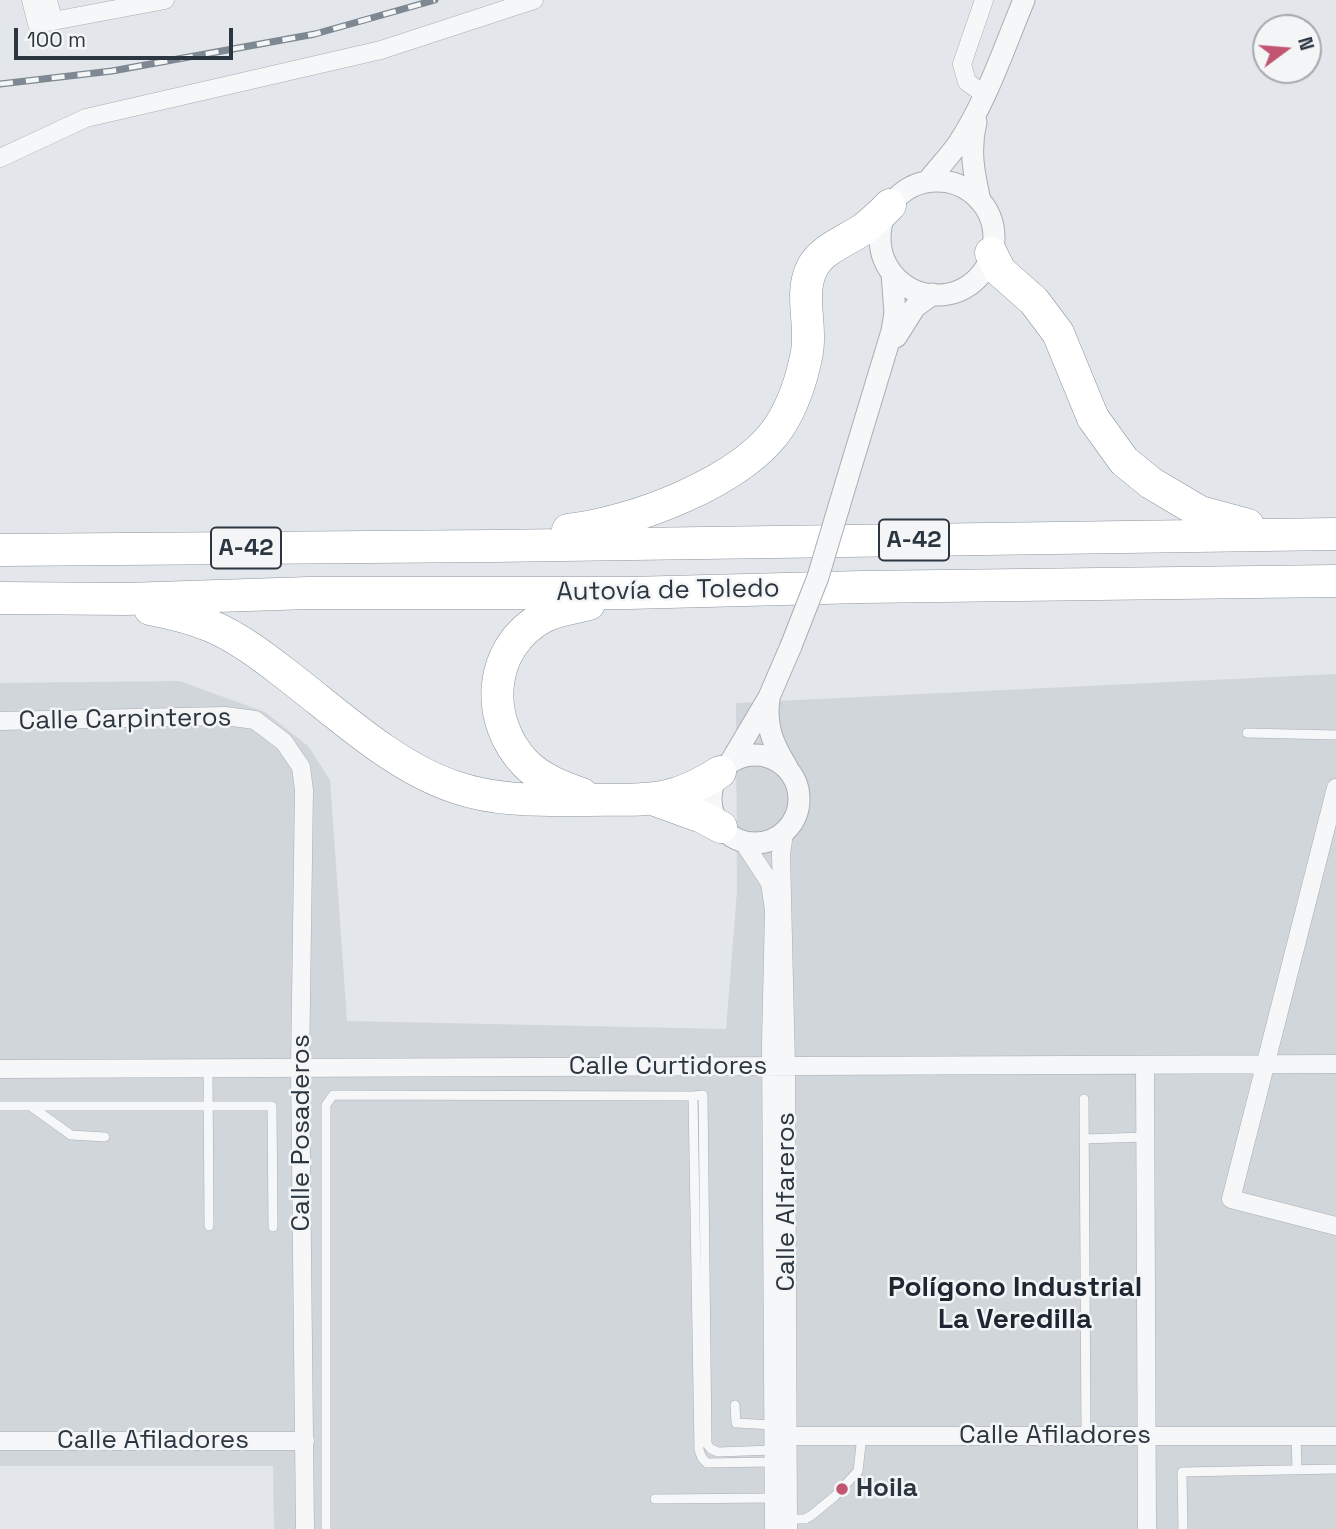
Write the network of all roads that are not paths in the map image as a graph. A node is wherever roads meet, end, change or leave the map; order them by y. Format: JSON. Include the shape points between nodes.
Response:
{"nodes":[{"id":1,"x":31,"y":0,"type":"edge"},
{"id":2,"x":48,"y":0,"type":"edge"},
{"id":3,"x":165,"y":0,"type":"edge"},
{"id":4,"x":534,"y":0,"type":"edge"},
{"id":5,"x":984,"y":0,"type":"edge"},
{"id":6,"x":1024,"y":0,"type":"edge"},
{"id":7,"x":80,"y":8,"type":"edge"},
{"id":8,"x":53,"y":20,"type":"junction"},
{"id":9,"x":982,"y":98,"type":"junction"},
{"id":10,"x":0,"y":158,"type":"edge"},
{"id":11,"x":927,"y":182,"type":"junction"},
{"id":12,"x":980,"y":201,"type":"junction"},
{"id":13,"x":890,"y":205,"type":"junction"},
{"id":14,"x":991,"y":253,"type":"junction"},
{"id":15,"x":892,"y":273,"type":"junction"},
{"id":16,"x":933,"y":294,"type":"junction"},
{"id":17,"x":886,"y":355,"type":"junction"},
{"id":18,"x":1336,"y":534,"type":"edge"},
{"id":19,"x":1290,"y":535,"type":"junction"},
{"id":20,"x":493,"y":546,"type":"junction"},
{"id":21,"x":0,"y":550,"type":"edge"},
{"id":22,"x":1336,"y":581,"type":"edge"},
{"id":23,"x":629,"y":593,"type":"junction"},
{"id":24,"x":0,"y":598,"type":"edge"},
{"id":25,"x":126,"y":599,"type":"junction"},
{"id":26,"x":769,"y":697,"type":"junction"},
{"id":27,"x":0,"y":721,"type":"edge"},
{"id":28,"x":1247,"y":733,"type":"dead end"},
{"id":29,"x":1336,"y":735,"type":"edge"},
{"id":30,"x":284,"y":742,"type":"joint"},
{"id":31,"x":725,"y":766,"type":"junction"},
{"id":32,"x":787,"y":767,"type":"junction"},
{"id":33,"x":1336,"y":788,"type":"edge"},
{"id":34,"x":596,"y":799,"type":"junction"},
{"id":35,"x":655,"y":800,"type":"junction"},
{"id":36,"x":784,"y":833,"type":"junction"},
{"id":37,"x":732,"y":835,"type":"junction"},
{"id":38,"x":1265,"y":1065,"type":"junction"},
{"id":39,"x":1336,"y":1065,"type":"edge"},
{"id":40,"x":1145,"y":1066,"type":"junction"},
{"id":41,"x":779,"y":1067,"type":"junction"},
{"id":42,"x":300,"y":1068,"type":"junction"},
{"id":43,"x":0,"y":1069,"type":"edge"},
{"id":44,"x":208,"y":1069,"type":"junction"},
{"id":45,"x":693,"y":1096,"type":"junction"},
{"id":46,"x":1084,"y":1099,"type":"dead end"},
{"id":47,"x":0,"y":1106,"type":"edge"},
{"id":48,"x":31,"y":1106,"type":"junction"},
{"id":49,"x":209,"y":1106,"type":"junction"},
{"id":50,"x":105,"y":1137,"type":"dead end"},
{"id":51,"x":1145,"y":1137,"type":"junction"},
{"id":52,"x":1084,"y":1139,"type":"junction"},
{"id":53,"x":209,"y":1226,"type":"dead end"},
{"id":54,"x":1336,"y":1226,"type":"edge"},
{"id":55,"x":272,"y":1227,"type":"dead end"},
{"id":56,"x":735,"y":1405,"type":"dead end"},
{"id":57,"x":862,"y":1436,"type":"junction"},
{"id":58,"x":1086,"y":1436,"type":"junction"},
{"id":59,"x":1146,"y":1436,"type":"junction"},
{"id":60,"x":1296,"y":1436,"type":"junction"},
{"id":61,"x":1336,"y":1436,"type":"edge"},
{"id":62,"x":0,"y":1441,"type":"edge"},
{"id":63,"x":305,"y":1441,"type":"junction"},
{"id":64,"x":777,"y":1442,"type":"junction"},
{"id":65,"x":1297,"y":1469,"type":"junction"},
{"id":66,"x":1336,"y":1469,"type":"edge"},
{"id":67,"x":774,"y":1497,"type":"junction"},
{"id":68,"x":655,"y":1499,"type":"dead end"},
{"id":69,"x":784,"y":1526,"type":"edge"},
{"id":70,"x":305,"y":1529,"type":"edge"},
{"id":71,"x":326,"y":1529,"type":"edge"},
{"id":72,"x":1147,"y":1529,"type":"edge"},
{"id":73,"x":1183,"y":1529,"type":"edge"}],
"edges":[{"from":1,"to":8,"type":"street","via":[[37,23]]},
{"from":2,"to":8,"type":"street"},
{"from":3,"to":7,"type":"street"},
{"from":4,"to":10,"type":"street","via":[[381,50],[86,118]]},
{"from":5,"to":9,"type":"street","via":[[962,64],[967,82]]},
{"from":6,"to":9,"type":"street"},
{"from":7,"to":8,"type":"street"},
{"from":9,"to":11,"type":"street","via":[[959,142]]},
{"from":9,"to":12,"type":"street","via":[[972,146]]},
{"from":11,"to":12,"type":"street","via":[[956,184]]},
{"from":11,"to":13,"type":"street","via":[[906,190]]},
{"from":12,"to":14,"type":"street","via":[[993,232]]},
{"from":13,"to":15,"type":"street","via":[[880,234]]},
{"from":13,"to":20,"type":"highway","via":[[813,266],[807,280],[807,349],[796,397],[778,429],[751,456],[716,481],[641,513],[594,527],[509,537]]},
{"from":14,"to":16,"type":"street","via":[[974,281],[955,292]]},
{"from":14,"to":19,"type":"highway","via":[[1000,271],[1034,301],[1058,333],[1093,418],[1124,461],[1200,512]]},
{"from":15,"to":16,"type":"street","via":[[915,290]]},
{"from":15,"to":17,"type":"street","via":[[895,313]]},
{"from":16,"to":17,"type":"street","via":[[915,307]]},
{"from":17,"to":26,"type":"street","bridge":true,"via":[[818,578]]},
{"from":18,"to":19,"type":"highway","name":"Autovía de Toledo","number":"A-42"},
{"from":19,"to":20,"type":"highway","name":"Autovía de Toledo","number":"A-42"},
{"from":20,"to":21,"type":"highway","name":"Autovía de Toledo","number":"A-42"},
{"from":22,"to":23,"type":"highway","name":"Autovía de Toledo","number":"A-42"},
{"from":23,"to":25,"type":"highway","name":"Autovía de Toledo","number":"A-42","via":[[309,593]]},
{"from":23,"to":34,"type":"highway","via":[[543,617],[510,648],[496,684],[500,720],[528,766],[566,789]]},
{"from":24,"to":25,"type":"highway","name":"Autovía de Toledo","number":"A-42"},
{"from":25,"to":34,"type":"highway","via":[[212,626],[254,650],[395,757],[454,787],[516,800]]},
{"from":26,"to":31,"type":"street"},
{"from":26,"to":32,"type":"street","via":[[769,731]]},
{"from":27,"to":30,"type":"street","name":"Calle Carpinteros","via":[[225,716],[255,720]]},
{"from":28,"to":29,"type":"lane"},
{"from":30,"to":42,"type":"street","name":"Calle Posaderos","via":[[301,767],[304,790]]},
{"from":31,"to":32,"type":"street","via":[[745,755],[760,754]]},
{"from":31,"to":35,"type":"highway","via":[[684,792]]},
{"from":31,"to":37,"type":"street","via":[[710,800],[713,815]]},
{"from":32,"to":36,"type":"street","via":[[800,794],[794,822]]},
{"from":33,"to":38,"type":"street"},
{"from":34,"to":35,"type":"highway"},
{"from":35,"to":37,"type":"highway","via":[[702,817]]},
{"from":36,"to":37,"type":"street","via":[[759,844]]},
{"from":36,"to":41,"type":"street","name":"Calle Alfareros"},
{"from":37,"to":41,"type":"street","name":"Calle Alfareros","via":[[770,883]]},
{"from":38,"to":39,"type":"street","name":"Calle Curtidores"},
{"from":38,"to":40,"type":"street","name":"Calle Curtidores"},
{"from":38,"to":54,"type":"street","via":[[1230,1199]]},
{"from":40,"to":41,"type":"street","name":"Calle Curtidores"},
{"from":40,"to":51,"type":"street"},
{"from":41,"to":42,"type":"street","name":"Calle Curtidores"},
{"from":41,"to":64,"type":"street","name":"Calle Alfareros"},
{"from":42,"to":44,"type":"street","name":"Calle Curtidores"},
{"from":42,"to":63,"type":"street","name":"Calle Posaderos"},
{"from":43,"to":44,"type":"street","name":"Calle Curtidores"},
{"from":44,"to":49,"type":"lane"},
{"from":45,"to":64,"type":"lane","via":[[704,1095],[707,1444],[718,1451]]},
{"from":45,"to":64,"type":"lane","via":[[699,1450],[707,1463]]},
{"from":45,"to":71,"type":"lane","via":[[333,1095],[326,1105]]},
{"from":46,"to":52,"type":"lane"},
{"from":47,"to":48,"type":"lane"},
{"from":48,"to":49,"type":"lane"},
{"from":48,"to":50,"type":"lane","via":[[71,1135]]},
{"from":49,"to":53,"type":"lane"},
{"from":49,"to":55,"type":"lane","via":[[272,1106]]},
{"from":51,"to":52,"type":"lane"},
{"from":51,"to":59,"type":"street"},
{"from":52,"to":58,"type":"lane"},
{"from":56,"to":64,"type":"lane","via":[[736,1423]]},
{"from":57,"to":58,"type":"street","name":"Calle Afiladores"},
{"from":57,"to":64,"type":"street","name":"Calle Afiladores"},
{"from":57,"to":69,"type":"lane","via":[[858,1471],[812,1516]]},
{"from":58,"to":59,"type":"street","name":"Calle Afiladores"},
{"from":59,"to":60,"type":"street","name":"Calle Afiladores"},
{"from":59,"to":72,"type":"street"},
{"from":60,"to":61,"type":"street","name":"Calle Afiladores"},
{"from":60,"to":65,"type":"lane"},
{"from":62,"to":63,"type":"street","name":"Calle Afiladores"},
{"from":63,"to":70,"type":"street","name":"Calle Posaderos"},
{"from":64,"to":67,"type":"street","name":"Calle Alfareros"},
{"from":64,"to":69,"type":"street","name":"Calle Alfareros"},
{"from":65,"to":66,"type":"lane"},
{"from":65,"to":73,"type":"lane","via":[[1182,1472]]},
{"from":67,"to":68,"type":"lane"},
{"from":67,"to":69,"type":"street","name":"Calle Alfareros"}]}
